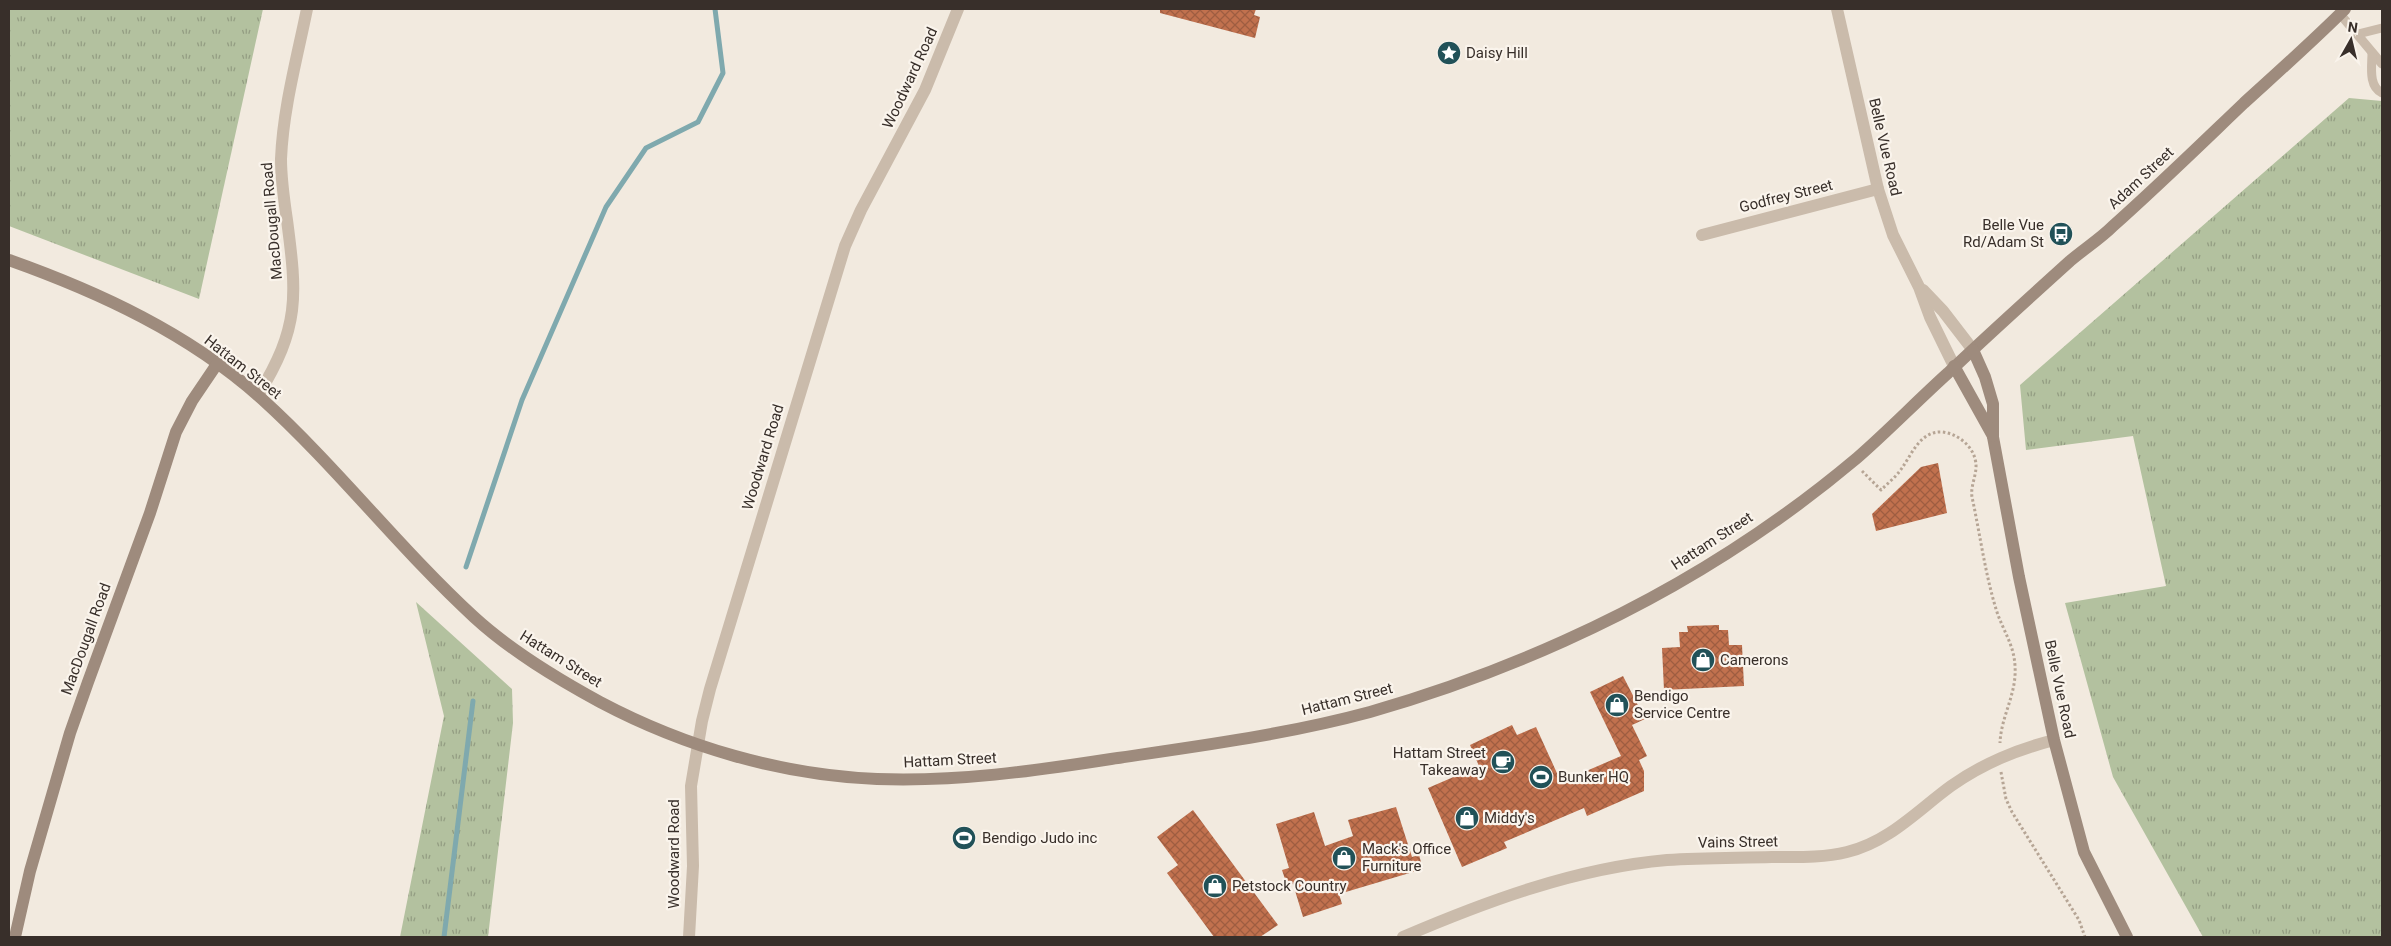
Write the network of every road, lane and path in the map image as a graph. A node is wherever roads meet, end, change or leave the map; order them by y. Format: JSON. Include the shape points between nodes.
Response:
{"nodes":[{"id":1,"x":307,"y":9,"type":"edge"},
{"id":2,"x":958,"y":9,"type":"edge"},
{"id":3,"x":1837,"y":9,"type":"edge"},
{"id":4,"x":2343,"y":11,"type":"edge"},
{"id":5,"x":2382,"y":28,"type":"edge"},
{"id":6,"x":2358,"y":34,"type":"junction"},
{"id":7,"x":2372,"y":53,"type":"junction"},
{"id":8,"x":2382,"y":64,"type":"edge"},
{"id":9,"x":2382,"y":93,"type":"edge"},
{"id":10,"x":1878,"y":189,"type":"junction"},
{"id":11,"x":1702,"y":234,"type":"dead end"},
{"id":12,"x":9,"y":260,"type":"edge"},
{"id":13,"x":1920,"y":287,"type":"junction"},
{"id":14,"x":1973,"y":350,"type":"junction"},
{"id":15,"x":217,"y":364,"type":"junction"},
{"id":16,"x":1954,"y":366,"type":"junction"},
{"id":17,"x":258,"y":395,"type":"junction"},
{"id":18,"x":1993,"y":437,"type":"junction"},
{"id":19,"x":1853,"y":461,"type":"junction"},
{"id":20,"x":2054,"y":740,"type":"junction"},
{"id":21,"x":698,"y":744,"type":"junction"},
{"id":22,"x":2000,"y":757,"type":"junction"},
{"id":23,"x":15,"y":937,"type":"edge"},
{"id":24,"x":689,"y":937,"type":"edge"},
{"id":25,"x":1403,"y":937,"type":"edge"},
{"id":26,"x":2085,"y":937,"type":"edge"},
{"id":27,"x":2127,"y":937,"type":"edge"}],
"edges":[{"from":1,"to":17,"type":"street","name":"MacDougall Road","via":[[286,110],[281,162],[294,299],[281,355]]},
{"from":2,"to":21,"type":"street","name":"Woodward Road","via":[[925,90],[845,246],[710,689]]},
{"from":3,"to":10,"type":"street","name":"Belle Vue Road"},
{"from":4,"to":6,"type":"lane"},
{"from":4,"to":14,"type":"main road","name":"Adam Street","via":[[2113,227],[2069,262]]},
{"from":5,"to":6,"type":"lane"},
{"from":6,"to":7,"type":"lane"},
{"from":7,"to":8,"type":"lane"},
{"from":7,"to":9,"type":"lane","via":[[2375,88]]},
{"from":10,"to":11,"type":"street","name":"Godfrey Street"},
{"from":10,"to":13,"type":"street","name":"Belle Vue Road","via":[[1893,235]]},
{"from":12,"to":15,"type":"main road","name":"Hattam Street","via":[[123,308]]},
{"from":13,"to":14,"type":"street","name":"Belle Vue Road"},
{"from":13,"to":16,"type":"street","name":"Belle Vue Road","via":[[1930,318]]},
{"from":14,"to":16,"type":"main road","name":"Adam Street"},
{"from":14,"to":18,"type":"main road","name":"Belle Vue Road","via":[[1990,390]]},
{"from":15,"to":17,"type":"main road","name":"Hattam Street"},
{"from":15,"to":23,"type":"main road","name":"MacDougall Road","via":[[176,432],[70,733],[30,871]]},
{"from":16,"to":18,"type":"main road","name":"Belle Vue Road"},
{"from":16,"to":19,"type":"main road","name":"Hattam Street"},
{"from":17,"to":21,"type":"main road","name":"Hattam Street","via":[[472,615],[500,639],[599,701],[639,722]]},
{"from":18,"to":20,"type":"main road","name":"Belle Vue Road"},
{"from":19,"to":21,"type":"main road","name":"Hattam Street","via":[[1721,557],[1641,604],[1518,660],[1366,713],[1305,727],[1093,762],[927,779],[874,779],[824,774],[751,760]]},
{"from":19,"to":22,"type":"path","via":[[1881,490],[1902,468],[1915,447],[1931,434],[1940,432],[1958,437],[1975,459],[1972,493],[1996,609],[2013,647],[2015,664],[2014,691],[2000,733]]},
{"from":20,"to":22,"type":"street","name":"Vains Street"},
{"from":20,"to":27,"type":"main road","name":"Belle Vue Road","via":[[2084,852]]},
{"from":21,"to":24,"type":"street","name":"Woodward Road","via":[[690,794],[693,866]]},
{"from":22,"to":25,"type":"street","name":"Vains Street","via":[[1950,787],[1889,834],[1847,852],[1795,857],[1666,860],[1596,871],[1534,888]]},
{"from":22,"to":26,"type":"path","via":[[2004,788],[2012,812],[2079,920]]}]}
